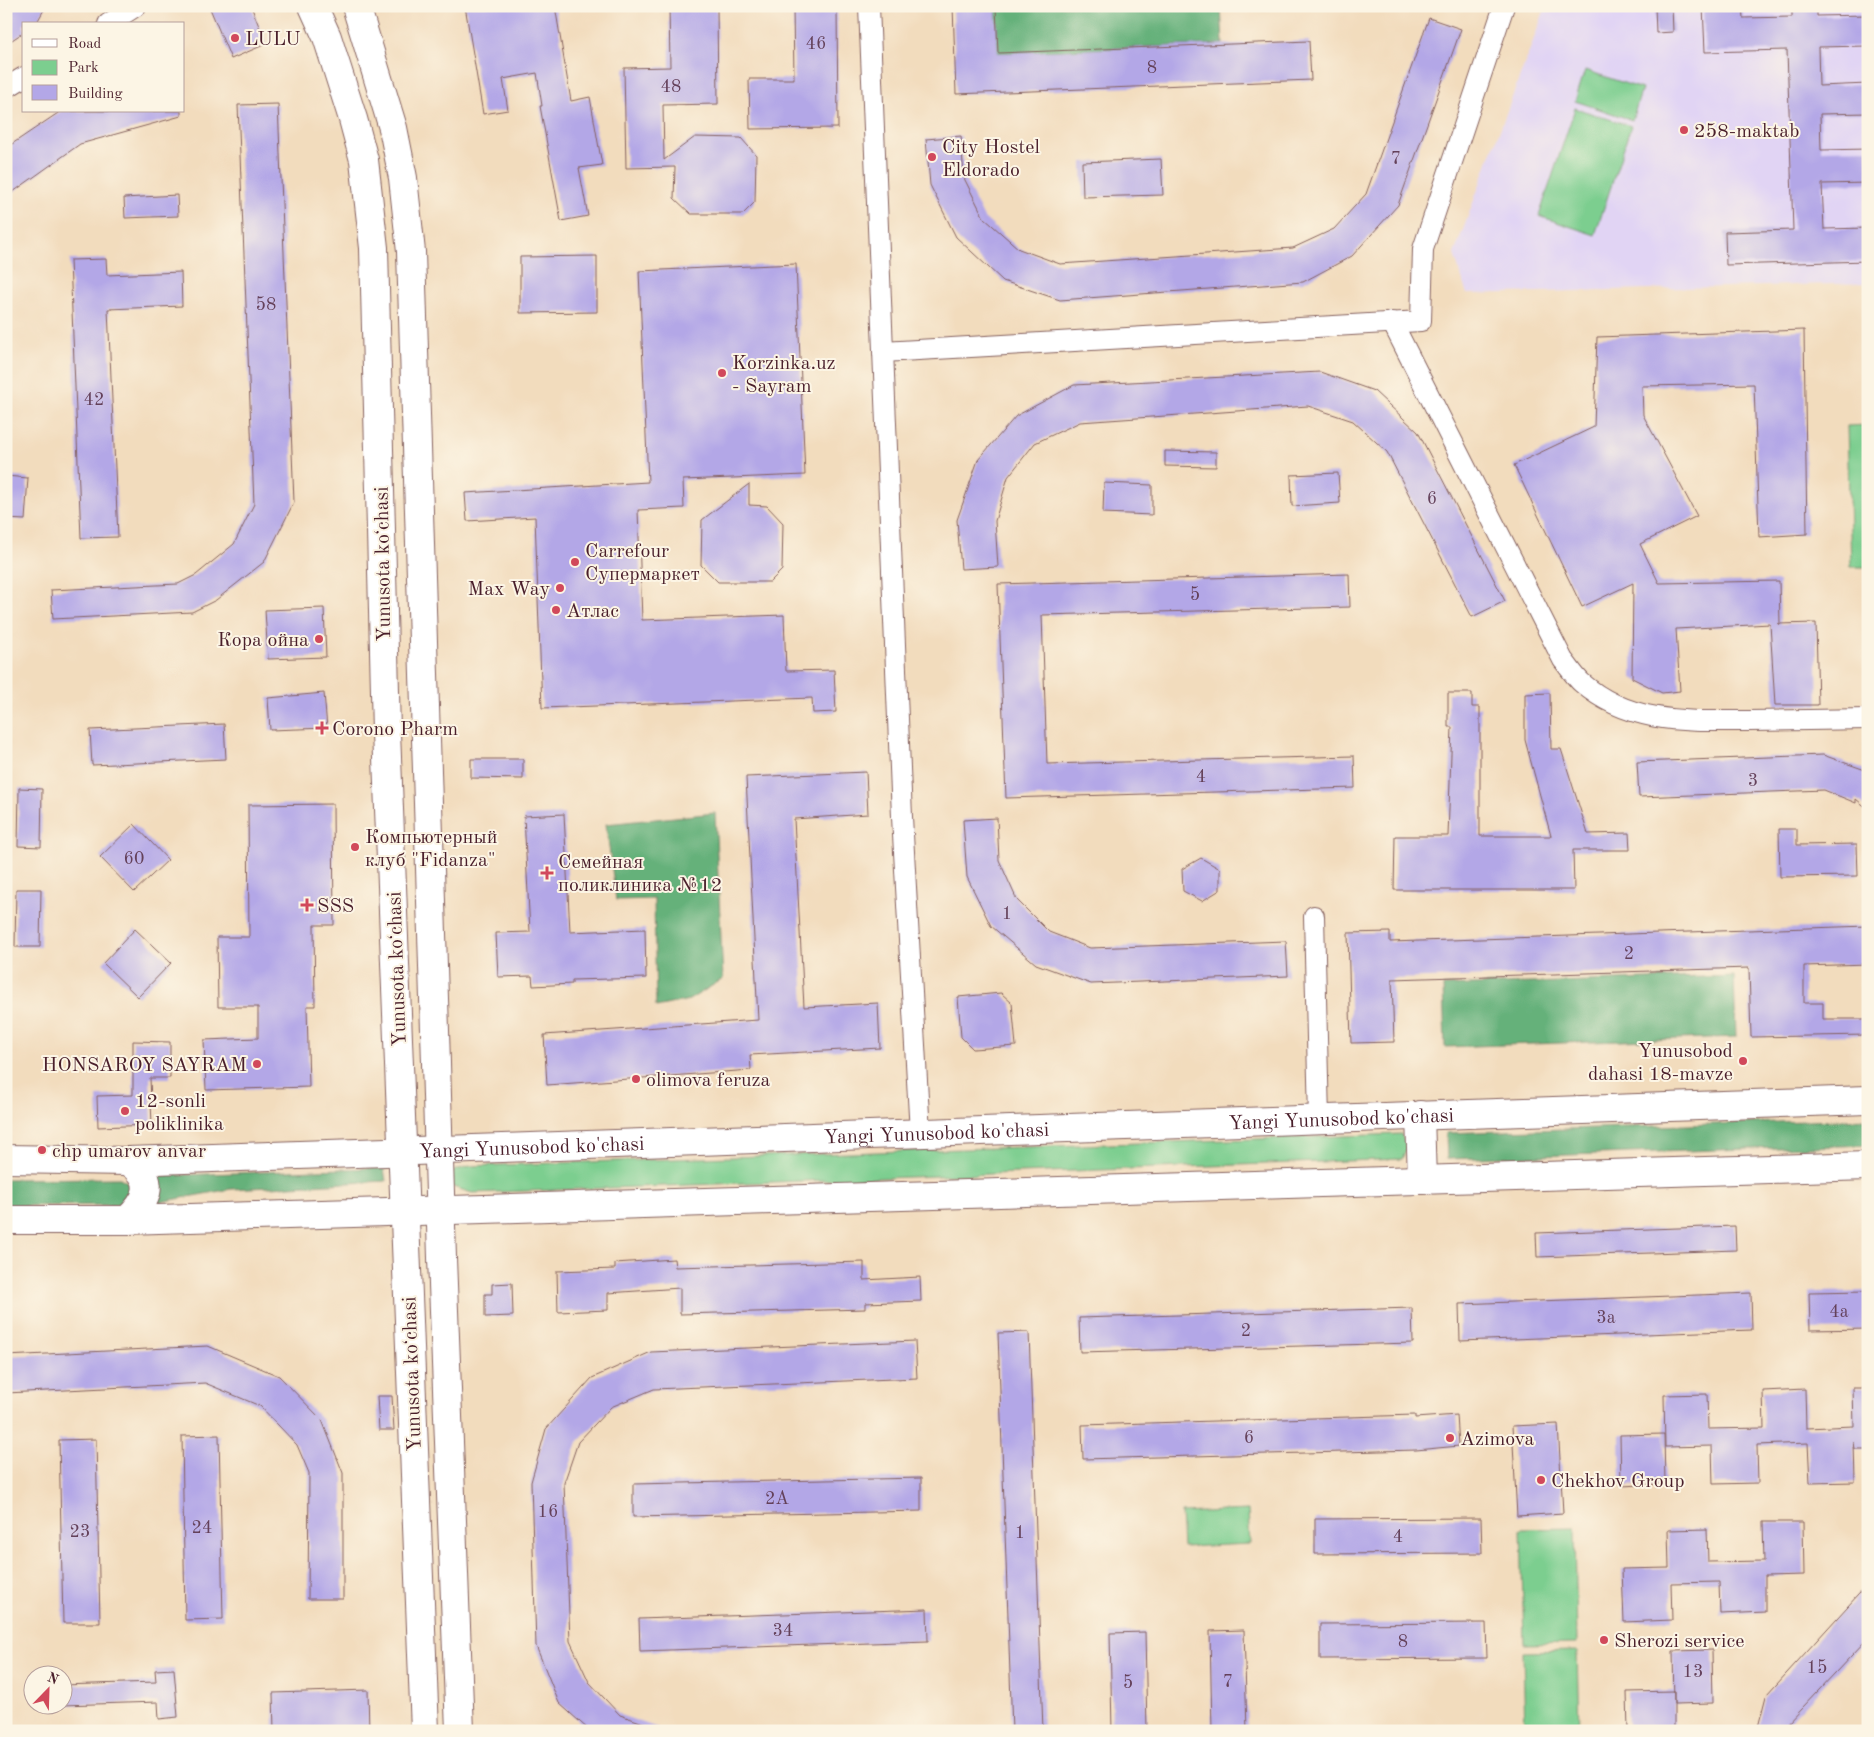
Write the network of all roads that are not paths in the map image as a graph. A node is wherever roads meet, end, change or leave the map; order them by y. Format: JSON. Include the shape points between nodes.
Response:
{"nodes":[{"id":1,"x":136,"y":6,"type":"edge"},
{"id":2,"x":313,"y":6,"type":"edge"},
{"id":3,"x":356,"y":6,"type":"edge"},
{"id":4,"x":870,"y":6,"type":"edge"},
{"id":5,"x":1504,"y":6,"type":"edge"},
{"id":6,"x":111,"y":22,"type":"edge"},
{"id":7,"x":22,"y":78,"type":"edge"},
{"id":8,"x":6,"y":88,"type":"edge"},
{"id":9,"x":1392,"y":322,"type":"junction"},
{"id":10,"x":883,"y":352,"type":"junction"},
{"id":11,"x":1868,"y":719,"type":"edge"},
{"id":12,"x":1314,"y":916,"type":"dead end"},
{"id":13,"x":1868,"y":1100,"type":"edge"},
{"id":14,"x":1420,"y":1115,"type":"junction"},
{"id":15,"x":1319,"y":1119,"type":"junction"},
{"id":16,"x":920,"y":1133,"type":"junction"},
{"id":17,"x":440,"y":1150,"type":"junction"},
{"id":18,"x":403,"y":1152,"type":"junction"},
{"id":19,"x":6,"y":1159,"type":"edge"},
{"id":20,"x":128,"y":1161,"type":"junction"},
{"id":21,"x":1868,"y":1166,"type":"edge"},
{"id":22,"x":1422,"y":1180,"type":"junction"},
{"id":23,"x":442,"y":1210,"type":"junction"},
{"id":24,"x":404,"y":1212,"type":"junction"},
{"id":25,"x":6,"y":1220,"type":"edge"},
{"id":26,"x":127,"y":1220,"type":"junction"},
{"id":27,"x":425,"y":1731,"type":"edge"},
{"id":28,"x":460,"y":1731,"type":"edge"}],
"edges":[{"from":1,"to":6,"type":"street"},
{"from":2,"to":18,"type":"main road","name":"Yunusota koʻchasi","via":[[344,84],[364,160],[374,248],[386,732]]},
{"from":3,"to":17,"type":"main road","name":"Yunusota koʻchasi","via":[[393,128],[403,178],[411,252]]},
{"from":4,"to":10,"type":"street"},
{"from":5,"to":9,"type":"street","via":[[1423,249],[1421,321]]},
{"from":7,"to":8,"type":"street"},
{"from":9,"to":10,"type":"street"},
{"from":9,"to":11,"type":"street","via":[[1563,660],[1581,683],[1622,708],[1644,716],[1677,721]]},
{"from":10,"to":16,"type":"street","via":[[902,826]]},
{"from":12,"to":15,"type":"street"},
{"from":13,"to":14,"type":"main road","name":"Yangi Yunusobod ko'chasi"},
{"from":14,"to":15,"type":"main road","name":"Yangi Yunusobod ko'chasi"},
{"from":14,"to":22,"type":"main road"},
{"from":15,"to":16,"type":"main road","name":"Yangi Yunusobod ko'chasi"},
{"from":16,"to":17,"type":"main road","name":"Yangi Yunusobod ko'chasi"},
{"from":17,"to":18,"type":"main road","name":"Yangi Yunusobod ko'chasi"},
{"from":17,"to":23,"type":"main road","name":"Yunusota koʻchasi"},
{"from":18,"to":20,"type":"main road","name":"Yangi Yunusobod ko'chasi"},
{"from":18,"to":24,"type":"main road","name":"Yunusota koʻchasi"},
{"from":19,"to":20,"type":"main road","name":"Yangi Yunusobod ko'chasi"},
{"from":20,"to":26,"type":"main road","via":[[140,1169],[148,1183],[141,1205]]},
{"from":21,"to":22,"type":"main road"},
{"from":22,"to":23,"type":"main road"},
{"from":23,"to":24,"type":"main road"},
{"from":23,"to":28,"type":"main road","name":"Yunusota koʻchasi"},
{"from":24,"to":26,"type":"main road"},
{"from":24,"to":27,"type":"main road","name":"Yunusota koʻchasi"},
{"from":25,"to":26,"type":"main road"}]}
